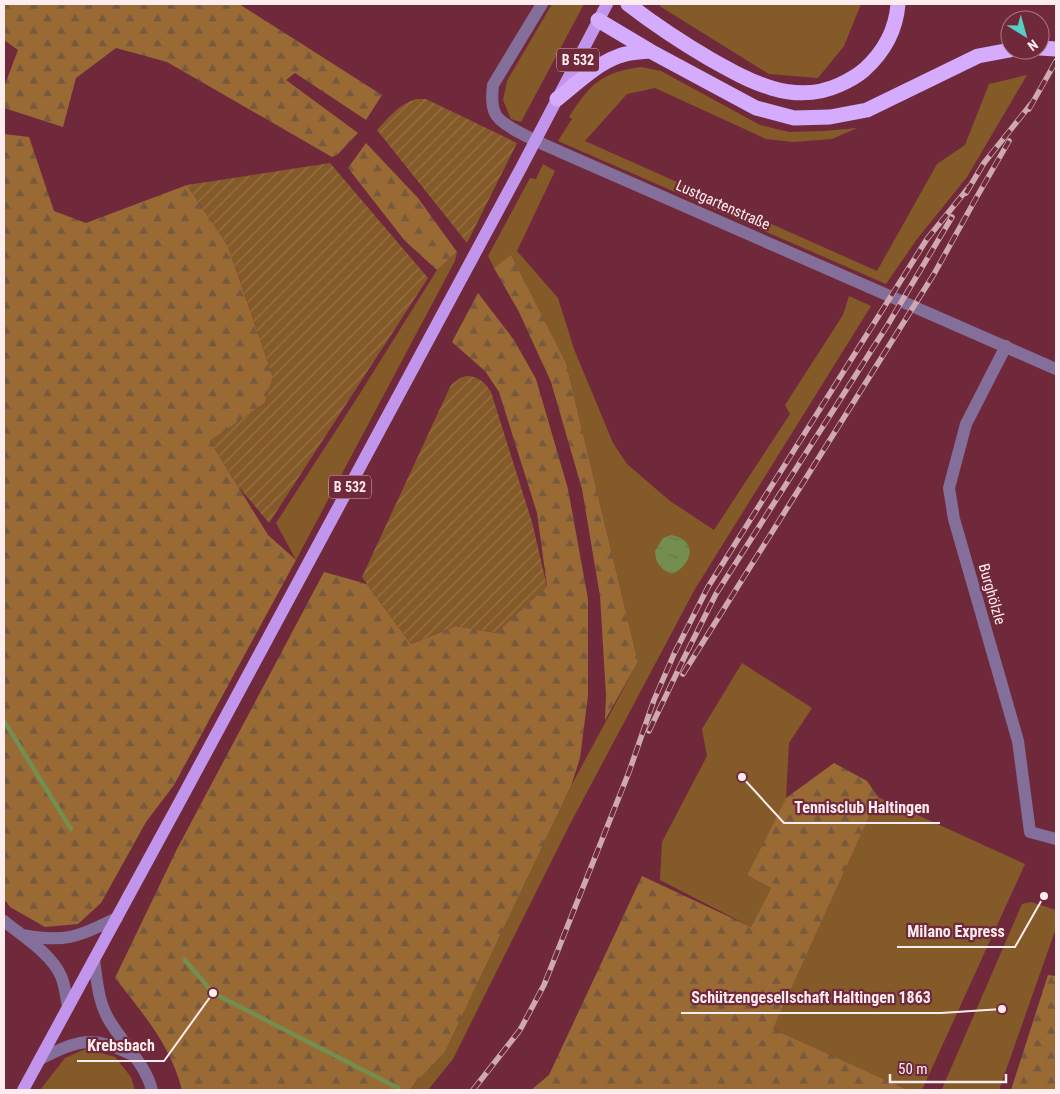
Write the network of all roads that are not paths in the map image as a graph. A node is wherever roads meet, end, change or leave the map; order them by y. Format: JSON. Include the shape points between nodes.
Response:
{"nodes":[{"id":1,"x":542,"y":4,"type":"edge"},
{"id":2,"x":607,"y":4,"type":"edge"},
{"id":3,"x":628,"y":4,"type":"edge"},
{"id":4,"x":898,"y":4,"type":"edge"},
{"id":5,"x":598,"y":20,"type":"junction"},
{"id":6,"x":650,"y":51,"type":"junction"},
{"id":7,"x":1000,"y":52,"type":"edge"},
{"id":8,"x":554,"y":106,"type":"junction"},
{"id":9,"x":1006,"y":346,"type":"junction"},
{"id":10,"x":1056,"y":369,"type":"edge"},
{"id":11,"x":1056,"y":839,"type":"edge"},
{"id":12,"x":117,"y":918,"type":"junction"},
{"id":13,"x":4,"y":921,"type":"edge"},
{"id":14,"x":22,"y":934,"type":"junction"},
{"id":15,"x":94,"y":960,"type":"junction"},
{"id":16,"x":68,"y":1007,"type":"junction"},
{"id":17,"x":133,"y":1055,"type":"junction"},
{"id":18,"x":40,"y":1059,"type":"junction"},
{"id":19,"x":24,"y":1088,"type":"edge"},
{"id":20,"x":152,"y":1090,"type":"edge"}],
"edges":[{"from":1,"to":9,"type":"street","name":"Lustgartenstraße","via":[[493,85],[495,115],[506,126]]},
{"from":2,"to":5,"type":"main road","number":"B 532"},
{"from":3,"to":4,"type":"highway","via":[[686,45],[755,83],[775,90],[812,93],[830,89],[860,73],[887,42]]},
{"from":5,"to":6,"type":"highway"},
{"from":5,"to":8,"type":"main road","number":"B 532"},
{"from":6,"to":7,"type":"highway","via":[[756,108],[794,118],[830,117],[867,110],[978,56]]},
{"from":6,"to":8,"type":"highway","via":[[634,52],[604,63]]},
{"from":8,"to":12,"type":"main road","number":"B 532"},
{"from":9,"to":10,"type":"street","name":"Lustgartenstraße"},
{"from":9,"to":11,"type":"street","name":"Burghölzle","via":[[966,424],[949,488],[954,519],[1018,741],[1030,832]]},
{"from":12,"to":14,"type":"street","via":[[61,939]]},
{"from":12,"to":15,"type":"main road","number":"B 532"},
{"from":13,"to":14,"type":"street"},
{"from":14,"to":16,"type":"street","via":[[57,968]]},
{"from":15,"to":16,"type":"main road","number":"B 532"},
{"from":15,"to":17,"type":"street","via":[[102,1006]]},
{"from":16,"to":18,"type":"main road","number":"B 532"},
{"from":17,"to":18,"type":"street","via":[[99,1041],[66,1046]]},
{"from":17,"to":20,"type":"street","via":[[146,1073]]},
{"from":18,"to":19,"type":"main road","number":"B 532"}]}
